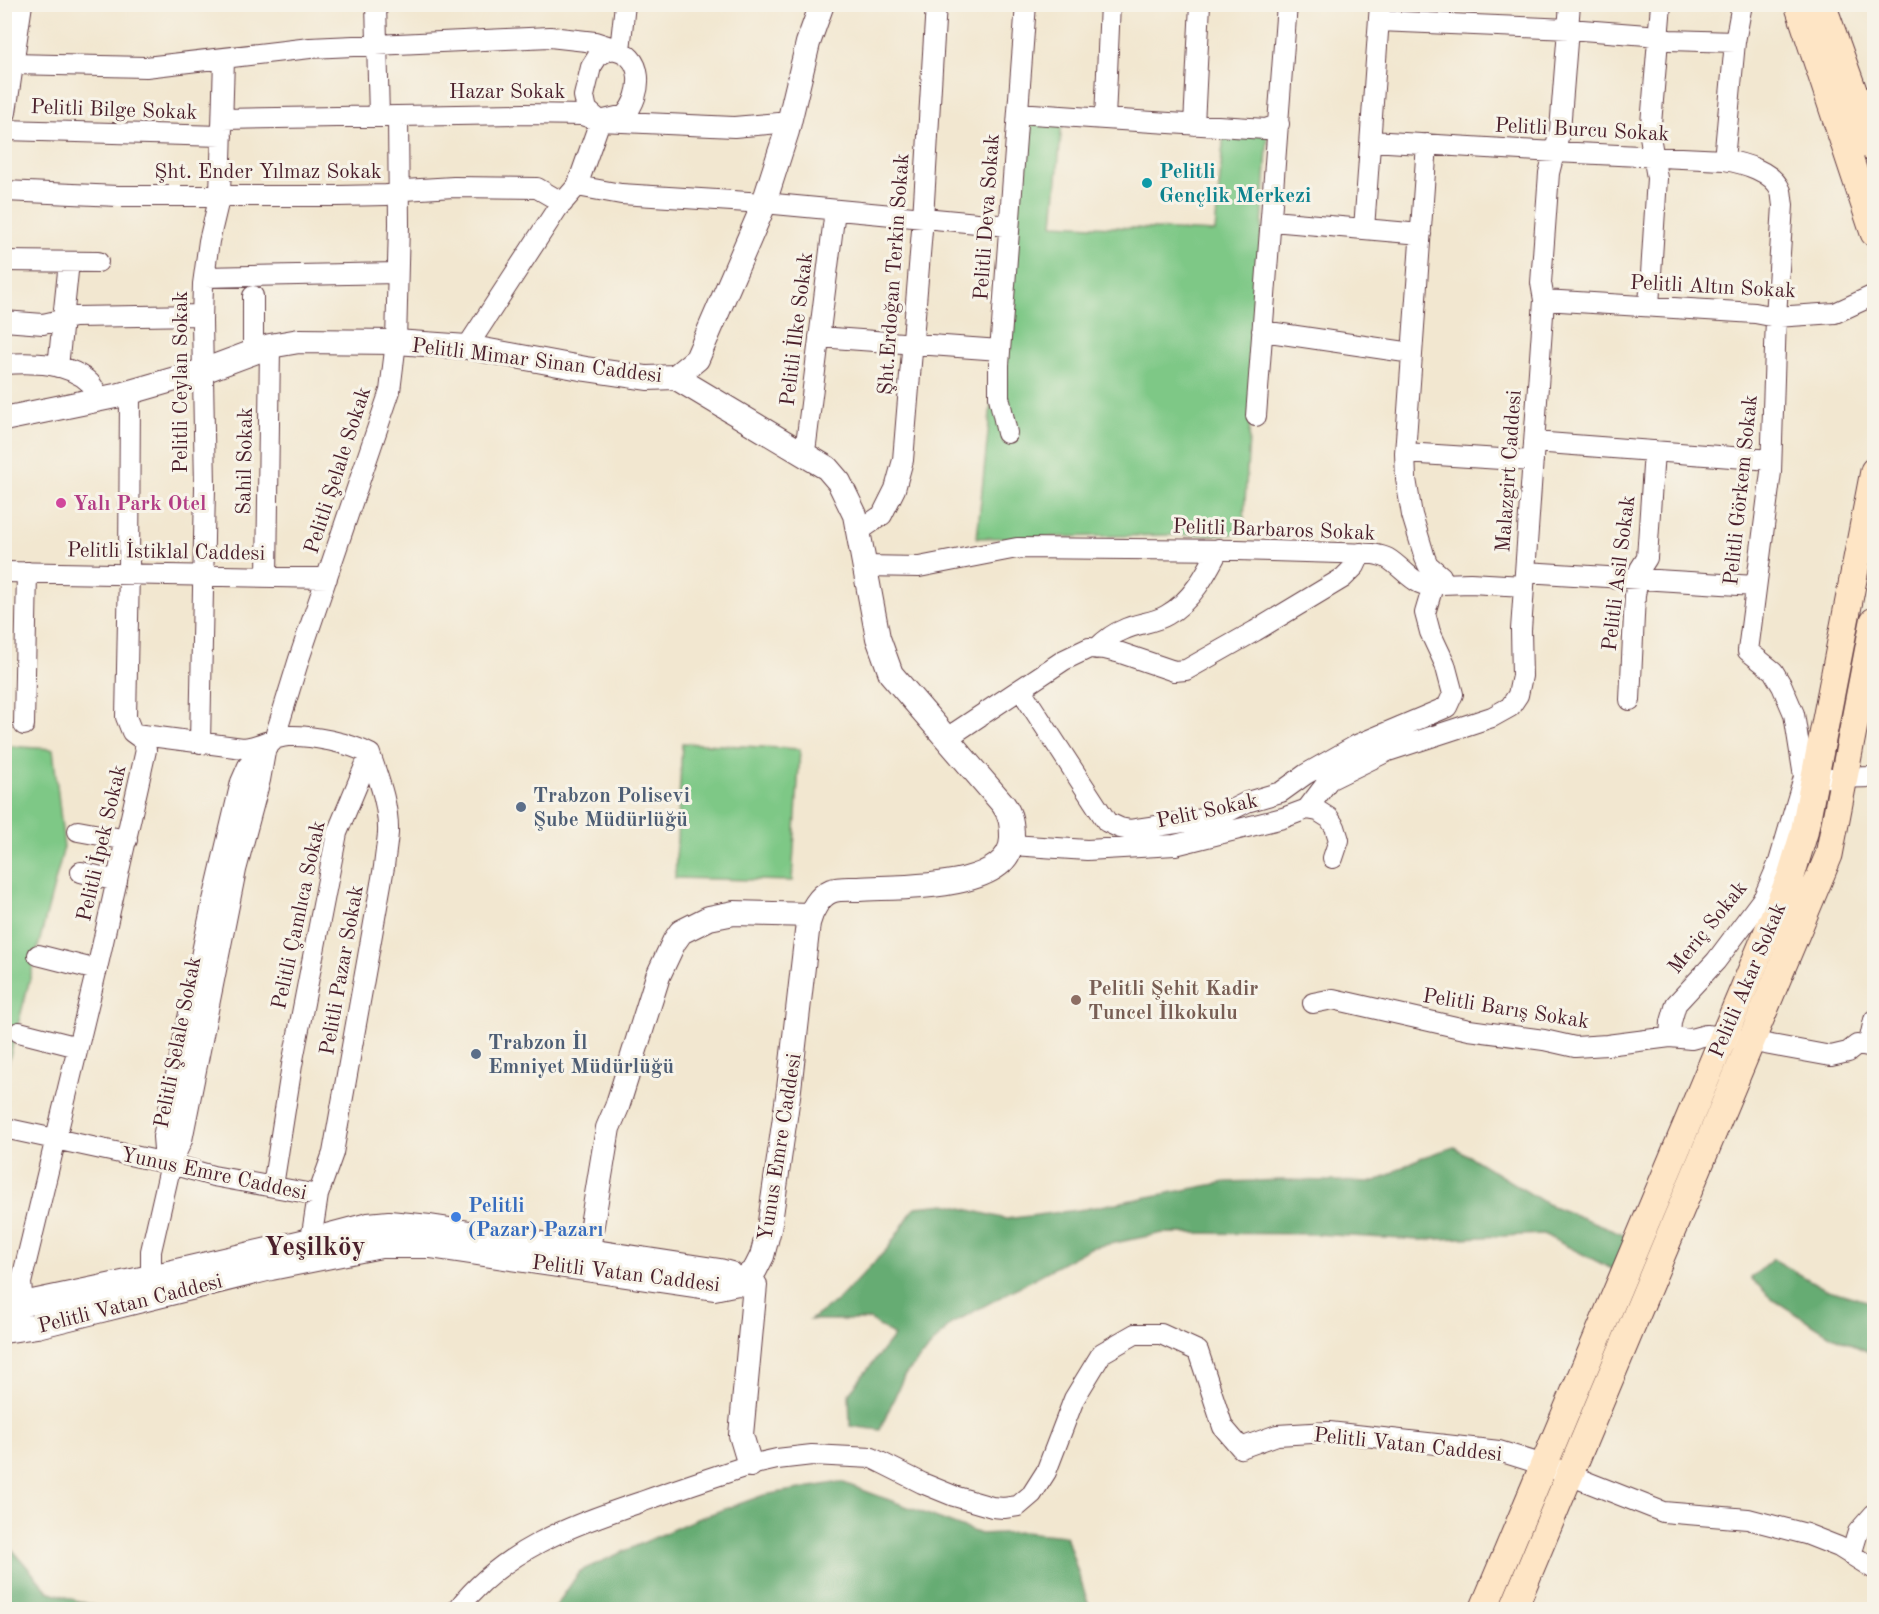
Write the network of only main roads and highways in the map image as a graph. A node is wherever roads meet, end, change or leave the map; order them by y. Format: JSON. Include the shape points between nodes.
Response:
{"nodes":[{"id":1,"x":1798,"y":4,"type":"edge"},
{"id":2,"x":1822,"y":4,"type":"edge"},
{"id":3,"x":1875,"y":149,"type":"edge"},
{"id":4,"x":1875,"y":233,"type":"edge"},
{"id":5,"x":1875,"y":471,"type":"edge"},
{"id":6,"x":1875,"y":621,"type":"edge"},
{"id":7,"x":1483,"y":1610,"type":"edge"},
{"id":8,"x":1513,"y":1610,"type":"edge"}],
"edges":[{"from":1,"to":4,"type":"main road"},
{"from":2,"to":3,"type":"main road"},
{"from":5,"to":7,"type":"main road","name":"Pelitli Akar Sokak","via":[[1809,777],[1804,833],[1791,876]]},
{"from":6,"to":8,"type":"main road","name":"Pelitli Akar Sokak","via":[[1829,855]]}]}
